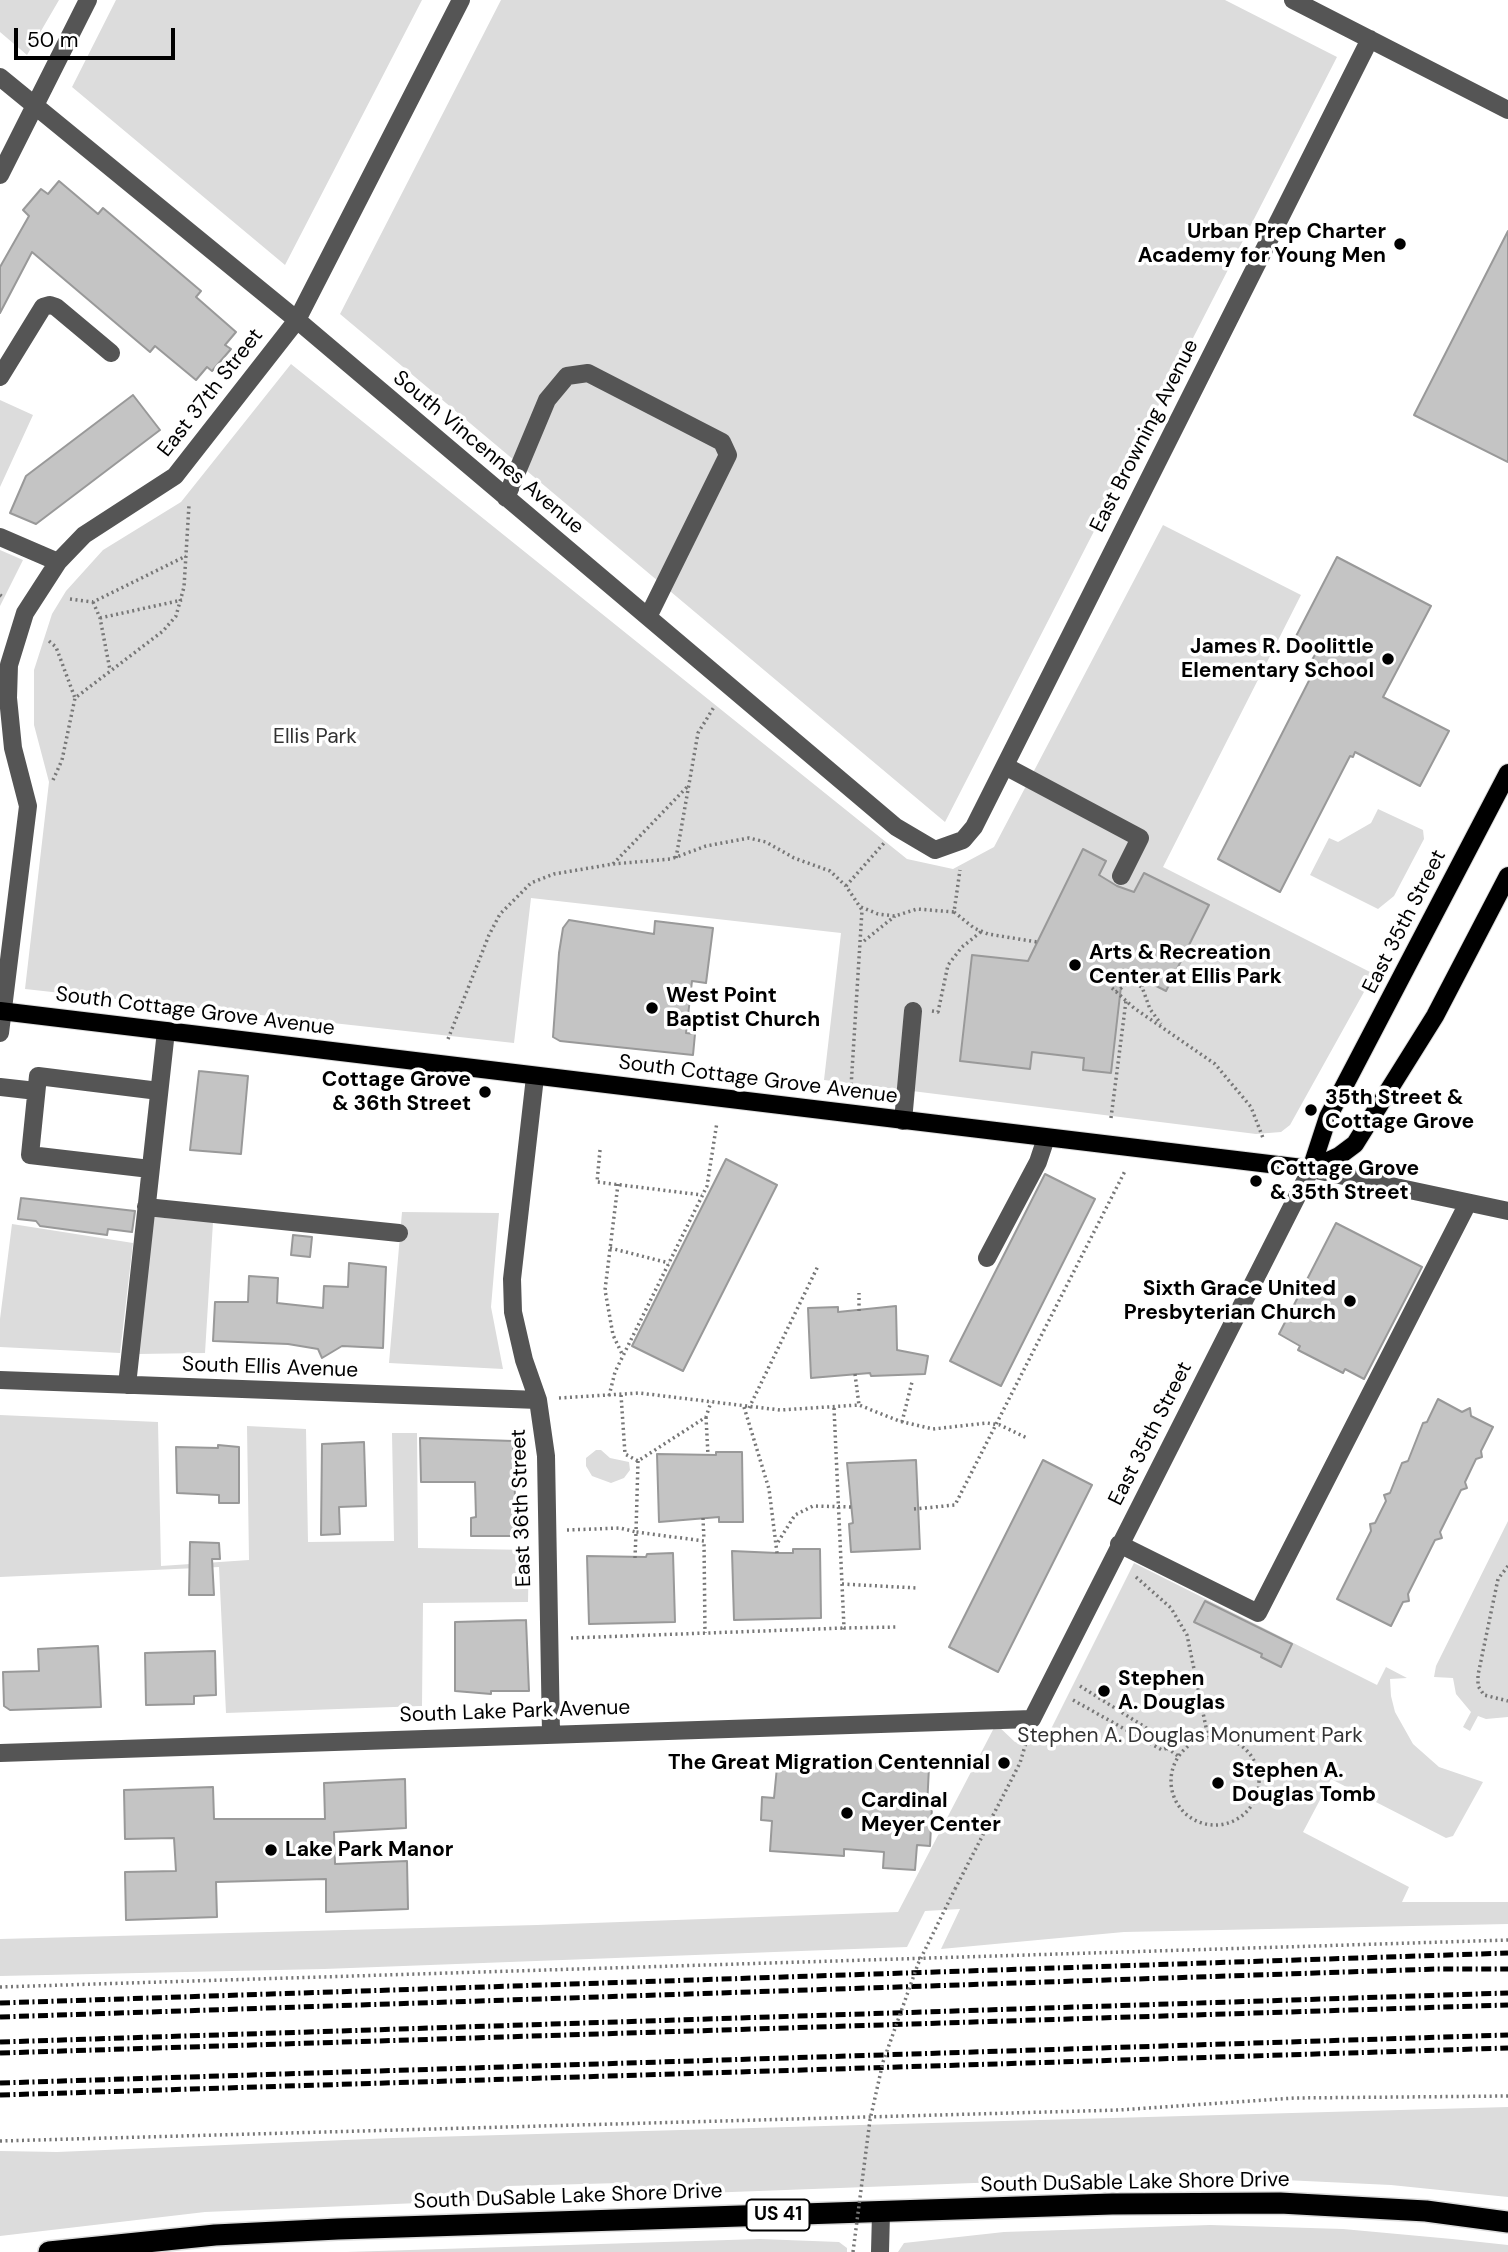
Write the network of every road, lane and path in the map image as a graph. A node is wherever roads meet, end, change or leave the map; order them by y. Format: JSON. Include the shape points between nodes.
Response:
{"nodes":[{"id":1,"x":88,"y":0,"type":"edge"},
{"id":2,"x":461,"y":0,"type":"edge"},
{"id":3,"x":1293,"y":0,"type":"edge"},
{"id":4,"x":1370,"y":39,"type":"junction"},
{"id":5,"x":0,"y":77,"type":"edge"},
{"id":6,"x":36,"y":106,"type":"junction"},
{"id":7,"x":1508,"y":110,"type":"edge"},
{"id":8,"x":0,"y":175,"type":"edge"},
{"id":9,"x":297,"y":320,"type":"junction"},
{"id":10,"x":111,"y":353,"type":"dead end"},
{"id":11,"x":0,"y":377,"type":"edge"},
{"id":12,"x":506,"y":498,"type":"junction"},
{"id":13,"x":189,"y":505,"type":"dead end"},
{"id":14,"x":0,"y":537,"type":"edge"},
{"id":15,"x":186,"y":556,"type":"junction"},
{"id":16,"x":58,"y":562,"type":"junction"},
{"id":17,"x":70,"y":599,"type":"dead end"},
{"id":18,"x":182,"y":600,"type":"junction"},
{"id":19,"x":93,"y":602,"type":"junction"},
{"id":20,"x":648,"y":617,"type":"junction"},
{"id":21,"x":100,"y":618,"type":"junction"},
{"id":22,"x":49,"y":640,"type":"dead end"},
{"id":23,"x":4,"y":663,"type":"edge"},
{"id":24,"x":110,"y":670,"type":"junction"},
{"id":25,"x":75,"y":698,"type":"junction"},
{"id":26,"x":714,"y":707,"type":"dead end"},
{"id":27,"x":1005,"y":766,"type":"junction"},
{"id":28,"x":1508,"y":773,"type":"edge"},
{"id":29,"x":53,"y":780,"type":"dead end"},
{"id":30,"x":689,"y":785,"type":"junction"},
{"id":31,"x":886,"y":839,"type":"dead end"},
{"id":32,"x":951,"y":846,"type":"joint"},
{"id":33,"x":676,"y":858,"type":"junction"},
{"id":34,"x":613,"y":864,"type":"junction"},
{"id":35,"x":960,"y":870,"type":"dead end"},
{"id":36,"x":1121,"y":876,"type":"dead end"},
{"id":37,"x":1508,"y":876,"type":"edge"},
{"id":38,"x":9,"y":877,"type":"edge"},
{"id":39,"x":846,"y":886,"type":"junction"},
{"id":40,"x":860,"y":906,"type":"junction"},
{"id":41,"x":954,"y":912,"type":"junction"},
{"id":42,"x":895,"y":916,"type":"junction"},
{"id":43,"x":982,"y":931,"type":"junction"},
{"id":44,"x":1037,"y":942,"type":"dead end"},
{"id":45,"x":862,"y":943,"type":"junction"},
{"id":46,"x":1143,"y":979,"type":"dead end"},
{"id":47,"x":1142,"y":987,"type":"junction"},
{"id":48,"x":1112,"y":988,"type":"dead end"},
{"id":49,"x":1116,"y":992,"type":"junction"},
{"id":50,"x":1126,"y":1001,"type":"junction"},
{"id":51,"x":1,"y":1011,"type":"edge"},
{"id":52,"x":913,"y":1011,"type":"joint"},
{"id":53,"x":1163,"y":1026,"type":"junction"},
{"id":54,"x":166,"y":1031,"type":"junction"},
{"id":55,"x":0,"y":1033,"type":"edge"},
{"id":56,"x":448,"y":1040,"type":"dead end"},
{"id":57,"x":535,"y":1077,"type":"junction"},
{"id":58,"x":0,"y":1087,"type":"edge"},
{"id":59,"x":851,"y":1087,"type":"dead end"},
{"id":60,"x":36,"y":1091,"type":"junction"},
{"id":61,"x":159,"y":1091,"type":"junction"},
{"id":62,"x":1111,"y":1118,"type":"dead end"},
{"id":63,"x":903,"y":1121,"type":"junction"},
{"id":64,"x":717,"y":1122,"type":"dead end"},
{"id":65,"x":1046,"y":1138,"type":"junction"},
{"id":66,"x":1263,"y":1138,"type":"dead end"},
{"id":67,"x":600,"y":1150,"type":"dead end"},
{"id":68,"x":150,"y":1168,"type":"junction"},
{"id":69,"x":1311,"y":1170,"type":"junction"},
{"id":70,"x":1125,"y":1171,"type":"dead end"},
{"id":71,"x":618,"y":1184,"type":"junction"},
{"id":72,"x":703,"y":1195,"type":"junction"},
{"id":73,"x":1468,"y":1203,"type":"junction"},
{"id":74,"x":146,"y":1207,"type":"junction"},
{"id":75,"x":1508,"y":1211,"type":"edge"},
{"id":76,"x":399,"y":1233,"type":"dead end"},
{"id":77,"x":610,"y":1248,"type":"junction"},
{"id":78,"x":987,"y":1258,"type":"dead end"},
{"id":79,"x":670,"y":1263,"type":"junction"},
{"id":80,"x":818,"y":1266,"type":"dead end"},
{"id":81,"x":859,"y":1293,"type":"dead end"},
{"id":82,"x":859,"y":1311,"type":"dead end"},
{"id":83,"x":623,"y":1356,"type":"junction"},
{"id":84,"x":855,"y":1374,"type":"dead end"},
{"id":85,"x":0,"y":1380,"type":"edge"},
{"id":86,"x":912,"y":1381,"type":"dead end"},
{"id":87,"x":127,"y":1385,"type":"junction"},
{"id":88,"x":621,"y":1395,"type":"junction"},
{"id":89,"x":609,"y":1396,"type":"junction"},
{"id":90,"x":559,"y":1398,"type":"dead end"},
{"id":91,"x":538,"y":1400,"type":"junction"},
{"id":92,"x":711,"y":1402,"type":"junction"},
{"id":93,"x":859,"y":1405,"type":"junction"},
{"id":94,"x":746,"y":1408,"type":"junction"},
{"id":95,"x":834,"y":1408,"type":"junction"},
{"id":96,"x":706,"y":1417,"type":"junction"},
{"id":97,"x":902,"y":1422,"type":"junction"},
{"id":98,"x":996,"y":1424,"type":"junction"},
{"id":99,"x":1027,"y":1438,"type":"dead end"},
{"id":100,"x":708,"y":1455,"type":"dead end"},
{"id":101,"x":638,"y":1461,"type":"junction"},
{"id":102,"x":839,"y":1507,"type":"junction"},
{"id":103,"x":852,"y":1507,"type":"dead end"},
{"id":104,"x":914,"y":1509,"type":"dead end"},
{"id":105,"x":703,"y":1518,"type":"dead end"},
{"id":106,"x":567,"y":1530,"type":"dead end"},
{"id":107,"x":636,"y":1532,"type":"junction"},
{"id":108,"x":704,"y":1541,"type":"junction"},
{"id":109,"x":776,"y":1544,"type":"junction"},
{"id":110,"x":1119,"y":1544,"type":"junction"},
{"id":111,"x":777,"y":1553,"type":"dead end"},
{"id":112,"x":635,"y":1558,"type":"dead end"},
{"id":113,"x":1508,"y":1566,"type":"edge"},
{"id":114,"x":1136,"y":1577,"type":"dead end"},
{"id":115,"x":842,"y":1584,"type":"junction"},
{"id":116,"x":917,"y":1588,"type":"dead end"},
{"id":117,"x":897,"y":1627,"type":"dead end"},
{"id":118,"x":844,"y":1628,"type":"junction"},
{"id":119,"x":705,"y":1633,"type":"junction"},
{"id":120,"x":571,"y":1639,"type":"dead end"},
{"id":121,"x":1080,"y":1686,"type":"dead end"},
{"id":122,"x":1073,"y":1700,"type":"dead end"},
{"id":123,"x":1508,"y":1701,"type":"edge"},
{"id":124,"x":1032,"y":1719,"type":"junction"},
{"id":125,"x":551,"y":1733,"type":"junction"},
{"id":126,"x":1208,"y":1737,"type":"junction"},
{"id":127,"x":1167,"y":1748,"type":"junction"},
{"id":128,"x":0,"y":1753,"type":"edge"},
{"id":129,"x":1178,"y":1756,"type":"junction"},
{"id":130,"x":1508,"y":1940,"type":"edge"},
{"id":131,"x":0,"y":1987,"type":"edge"},
{"id":132,"x":1508,"y":2096,"type":"edge"},
{"id":133,"x":0,"y":2141,"type":"edge"},
{"id":134,"x":881,"y":2213,"type":"junction"},
{"id":135,"x":1508,"y":2222,"type":"edge"},
{"id":136,"x":49,"y":2252,"type":"edge"},
{"id":137,"x":853,"y":2252,"type":"edge"},
{"id":138,"x":880,"y":2252,"type":"edge"}],
"edges":[{"from":1,"to":6,"type":"street"},
{"from":2,"to":9,"type":"street","name":"East 37th Street"},
{"from":3,"to":4,"type":"street"},
{"from":4,"to":7,"type":"street"},
{"from":4,"to":27,"type":"street","name":"East Browning Avenue"},
{"from":5,"to":6,"type":"street","name":"South Vincennes Avenue"},
{"from":6,"to":8,"type":"street"},
{"from":6,"to":9,"type":"street","name":"South Vincennes Avenue"},
{"from":9,"to":12,"type":"street","name":"South Vincennes Avenue"},
{"from":9,"to":16,"type":"street","name":"East 37th Street","via":[[175,476],[84,535]]},
{"from":10,"to":11,"type":"street","via":[[50,305],[37,315]]},
{"from":12,"to":20,"type":"street","name":"South Vincennes Avenue"},
{"from":12,"to":20,"type":"street","via":[[547,400],[567,376],[588,373],[722,442],[728,455]]},
{"from":13,"to":15,"type":"path"},
{"from":14,"to":16,"type":"street"},
{"from":15,"to":18,"type":"path"},
{"from":15,"to":19,"type":"path"},
{"from":16,"to":23,"type":"street","name":"East 37th Street","via":[[25,613]]},
{"from":17,"to":19,"type":"path"},
{"from":18,"to":21,"type":"path"},
{"from":18,"to":24,"type":"path","via":[[163,631]]},
{"from":19,"to":21,"type":"path"},
{"from":20,"to":32,"type":"street","name":"South Vincennes Avenue","via":[[896,827],[935,850]]},
{"from":21,"to":24,"type":"path"},
{"from":22,"to":25,"type":"path"},
{"from":23,"to":38,"type":"street","name":"East 37th Street","via":[[13,748],[28,806]]},
{"from":24,"to":25,"type":"path"},
{"from":25,"to":29,"type":"path","via":[[62,760]]},
{"from":26,"to":30,"type":"path","via":[[698,733]]},
{"from":27,"to":32,"type":"street","name":"East Browning Avenue","via":[[974,827]]},
{"from":27,"to":36,"type":"street","via":[[1140,838]]},
{"from":28,"to":69,"type":"main road","name":"East 35th Street","via":[[1328,1117]]},
{"from":30,"to":33,"type":"path"},
{"from":30,"to":34,"type":"path"},
{"from":31,"to":39,"type":"path"},
{"from":33,"to":34,"type":"path"},
{"from":33,"to":39,"type":"path","via":[[722,843],[755,839],[830,871]]},
{"from":34,"to":56,"type":"path","via":[[554,874],[516,895],[489,936]]},
{"from":35,"to":41,"type":"path"},
{"from":37,"to":69,"type":"main road","via":[[1435,1016],[1354,1143]]},
{"from":38,"to":51,"type":"street","name":"East 37th Street"},
{"from":39,"to":40,"type":"path"},
{"from":40,"to":42,"type":"path"},
{"from":40,"to":45,"type":"path"},
{"from":41,"to":42,"type":"path","via":[[917,909]]},
{"from":41,"to":43,"type":"path"},
{"from":42,"to":45,"type":"path"},
{"from":43,"to":44,"type":"path"},
{"from":43,"to":52,"type":"path","via":[[948,965],[938,1012]]},
{"from":45,"to":59,"type":"path"},
{"from":46,"to":47,"type":"path"},
{"from":47,"to":49,"type":"path","via":[[1129,982]]},
{"from":47,"to":53,"type":"path"},
{"from":48,"to":49,"type":"path"},
{"from":49,"to":50,"type":"path"},
{"from":50,"to":53,"type":"path"},
{"from":50,"to":62,"type":"path"},
{"from":51,"to":54,"type":"main road","name":"South Cottage Grove Avenue"},
{"from":51,"to":55,"type":"street","name":"East 37th Street"},
{"from":52,"to":63,"type":"street"},
{"from":53,"to":66,"type":"path","via":[[1222,1071],[1251,1107]]},
{"from":54,"to":57,"type":"main road","name":"South Cottage Grove Avenue"},
{"from":54,"to":61,"type":"street"},
{"from":57,"to":63,"type":"main road","name":"South Cottage Grove Avenue"},
{"from":57,"to":91,"type":"street","name":"East 36th Street","via":[[512,1279],[513,1312]]},
{"from":58,"to":60,"type":"street"},
{"from":60,"to":61,"type":"street","via":[[38,1076]]},
{"from":60,"to":68,"type":"street","via":[[30,1155]]},
{"from":61,"to":68,"type":"street"},
{"from":63,"to":65,"type":"main road","name":"South Cottage Grove Avenue"},
{"from":64,"to":72,"type":"path"},
{"from":65,"to":69,"type":"main road","name":"South Cottage Grove Avenue"},
{"from":65,"to":78,"type":"street","via":[[1038,1163]]},
{"from":67,"to":71,"type":"path","via":[[597,1182]]},
{"from":68,"to":74,"type":"street"},
{"from":69,"to":73,"type":"street","name":"South Cottage Grove Avenue"},
{"from":69,"to":110,"type":"street","name":"East 35th Street"},
{"from":70,"to":98,"type":"path"},
{"from":71,"to":72,"type":"path"},
{"from":71,"to":77,"type":"path"},
{"from":72,"to":79,"type":"path"},
{"from":73,"to":75,"type":"street","name":"South Cottage Grove Avenue"},
{"from":73,"to":110,"type":"street","via":[[1258,1613]]},
{"from":74,"to":76,"type":"street"},
{"from":74,"to":87,"type":"street"},
{"from":77,"to":79,"type":"path"},
{"from":77,"to":83,"type":"path","via":[[605,1290],[613,1335]]},
{"from":79,"to":83,"type":"path"},
{"from":80,"to":94,"type":"path"},
{"from":81,"to":82,"type":"path"},
{"from":83,"to":89,"type":"path"},
{"from":84,"to":93,"type":"path"},
{"from":85,"to":87,"type":"street","name":"South Ellis Avenue"},
{"from":86,"to":97,"type":"path"},
{"from":87,"to":91,"type":"street","name":"South Ellis Avenue"},
{"from":88,"to":89,"type":"path"},
{"from":88,"to":92,"type":"path","via":[[681,1396]]},
{"from":88,"to":101,"type":"path","via":[[625,1454]]},
{"from":89,"to":90,"type":"path"},
{"from":91,"to":125,"type":"street","name":"East 36th Street","via":[[545,1456]]},
{"from":92,"to":94,"type":"path"},
{"from":92,"to":96,"type":"path"},
{"from":93,"to":95,"type":"path"},
{"from":93,"to":97,"type":"path"},
{"from":94,"to":95,"type":"path"},
{"from":94,"to":109,"type":"path","via":[[769,1489]]},
{"from":95,"to":102,"type":"path"},
{"from":96,"to":100,"type":"path"},
{"from":96,"to":101,"type":"path"},
{"from":97,"to":98,"type":"path","via":[[933,1429]]},
{"from":98,"to":99,"type":"path"},
{"from":98,"to":104,"type":"path","via":[[955,1505]]},
{"from":101,"to":107,"type":"path"},
{"from":102,"to":103,"type":"path"},
{"from":102,"to":109,"type":"path","via":[[813,1506],[795,1515]]},
{"from":102,"to":115,"type":"path"},
{"from":105,"to":108,"type":"path"},
{"from":106,"to":107,"type":"path","via":[[620,1528]]},
{"from":107,"to":108,"type":"path"},
{"from":107,"to":112,"type":"path"},
{"from":108,"to":119,"type":"path"},
{"from":109,"to":111,"type":"path"},
{"from":110,"to":124,"type":"street","name":"East 35th Street"},
{"from":113,"to":123,"type":"path","via":[[1498,1579],[1478,1675],[1484,1695]]},
{"from":114,"to":126,"type":"path","via":[[1171,1608],[1187,1635]]},
{"from":115,"to":116,"type":"path"},
{"from":115,"to":118,"type":"path"},
{"from":117,"to":118,"type":"path"},
{"from":118,"to":119,"type":"path"},
{"from":119,"to":120,"type":"path"},
{"from":121,"to":127,"type":"path","via":[[1167,1741]]},
{"from":122,"to":127,"type":"path","via":[[1162,1750]]},
{"from":124,"to":125,"type":"street","name":"South Lake Park Avenue"},
{"from":124,"to":137,"type":"path","bridge":true,"via":[[1020,1763],[918,1964],[883,2062],[870,2120]]},
{"from":125,"to":128,"type":"street","name":"South Lake Park Avenue"},
{"from":126,"to":129,"type":"path","via":[[1196,1740]]},
{"from":126,"to":129,"type":"path","via":[[1237,1743],[1249,1752],[1256,1766],[1257,1795],[1238,1819],[1209,1825],[1182,1812],[1170,1785]]},
{"from":127,"to":129,"type":"path"},
{"from":130,"to":131,"type":"path"},
{"from":132,"to":133,"type":"path","via":[[1294,2098],[1119,2110]]},
{"from":134,"to":135,"type":"highway","name":"South DuSable Lake Shore Drive","number":"US 41","via":[[1280,2203],[1426,2211]]},
{"from":134,"to":136,"type":"highway","name":"South DuSable Lake Shore Drive","number":"US 41","via":[[311,2230]]},
{"from":134,"to":138,"type":"street"}]}
